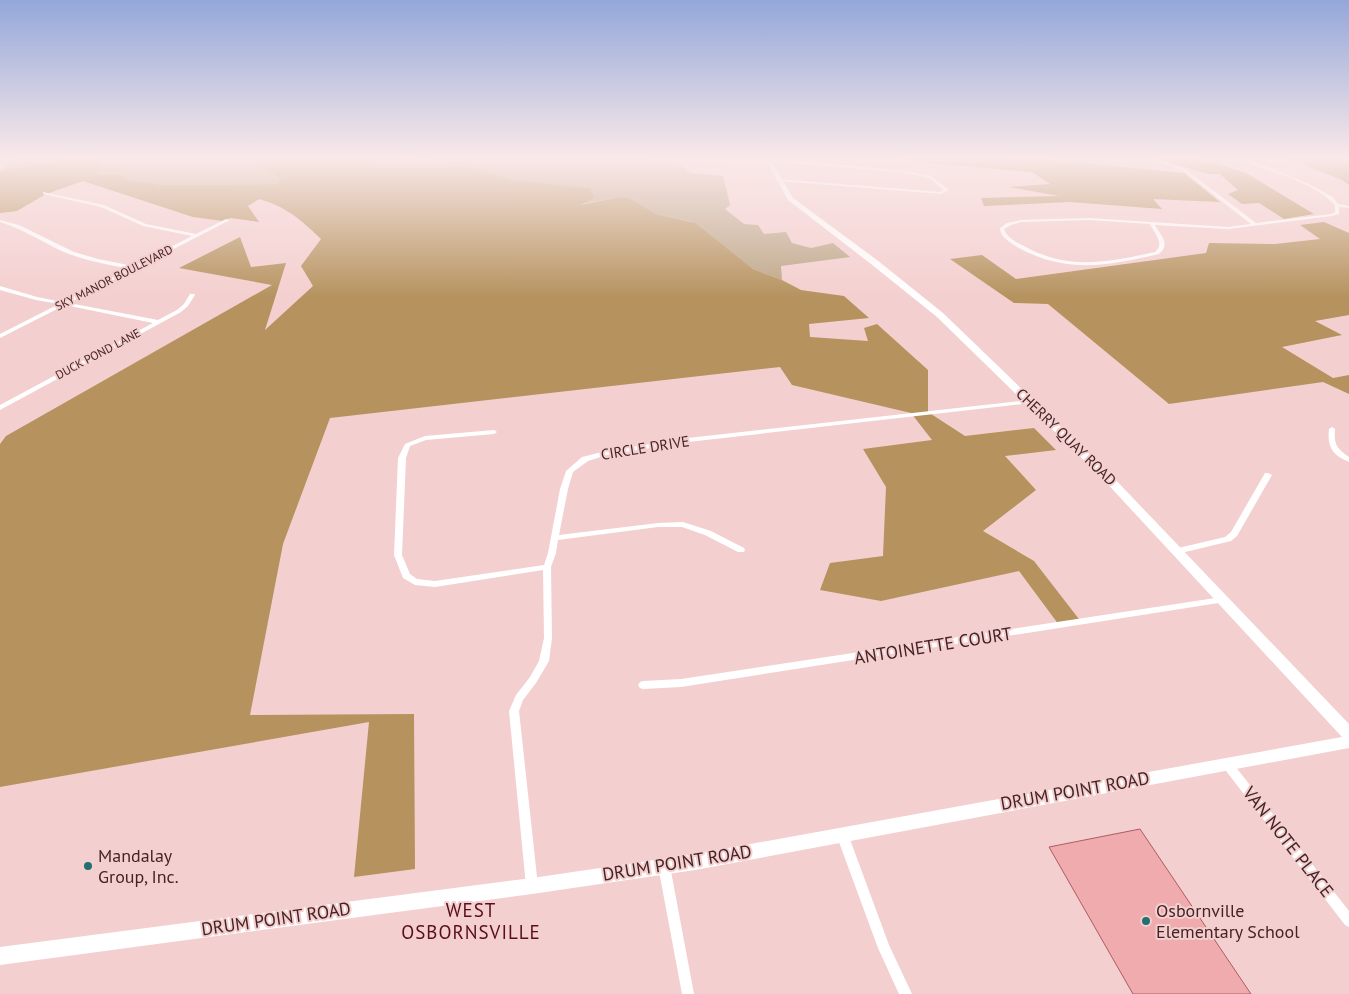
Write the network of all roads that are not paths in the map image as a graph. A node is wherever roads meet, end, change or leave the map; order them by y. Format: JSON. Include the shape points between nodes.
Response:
{"nodes":[{"id":1,"x":99,"y":205,"type":"edge"},
{"id":2,"x":799,"y":205,"type":"edge"},
{"id":3,"x":1231,"y":205,"type":"edge"},
{"id":4,"x":1337,"y":205,"type":"edge"},
{"id":5,"x":228,"y":220,"type":"dead end"},
{"id":6,"x":0,"y":221,"type":"edge"},
{"id":7,"x":1152,"y":223,"type":"junction"},
{"id":8,"x":1256,"y":224,"type":"junction"},
{"id":9,"x":197,"y":236,"type":"junction"},
{"id":10,"x":132,"y":268,"type":"junction"},
{"id":11,"x":0,"y":288,"type":"edge"},
{"id":12,"x":192,"y":295,"type":"dead end"},
{"id":13,"x":63,"y":304,"type":"junction"},
{"id":14,"x":158,"y":322,"type":"junction"},
{"id":15,"x":0,"y":336,"type":"edge"},
{"id":16,"x":1030,"y":402,"type":"junction"},
{"id":17,"x":0,"y":408,"type":"edge"},
{"id":18,"x":1332,"y":429,"type":"dead end"},
{"id":19,"x":494,"y":432,"type":"dead end"},
{"id":20,"x":1349,"y":460,"type":"edge"},
{"id":21,"x":1268,"y":475,"type":"dead end"},
{"id":22,"x":555,"y":538,"type":"junction"},
{"id":23,"x":741,"y":550,"type":"dead end"},
{"id":24,"x":1177,"y":551,"type":"junction"},
{"id":25,"x":547,"y":567,"type":"junction"},
{"id":26,"x":1222,"y":600,"type":"junction"},
{"id":27,"x":643,"y":685,"type":"dead end"},
{"id":28,"x":1349,"y":734,"type":"edge"},
{"id":29,"x":1349,"y":742,"type":"edge"},
{"id":30,"x":1227,"y":764,"type":"junction"},
{"id":31,"x":842,"y":834,"type":"junction"},
{"id":32,"x":664,"y":866,"type":"junction"},
{"id":33,"x":532,"y":886,"type":"junction"},
{"id":34,"x":1349,"y":921,"type":"edge"},
{"id":35,"x":0,"y":956,"type":"edge"},
{"id":36,"x":688,"y":994,"type":"edge"},
{"id":37,"x":906,"y":994,"type":"edge"}],
"edges":[{"from":1,"to":9,"type":"street","via":[[145,225]]},
{"from":2,"to":16,"type":"street","name":"CHERRY QUAY ROAD","via":[[940,315]]},
{"from":3,"to":8,"type":"street"},
{"from":4,"to":8,"type":"street","via":[[1337,212],[1332,214]]},
{"from":5,"to":9,"type":"street","name":"SKY MANOR BOULEVARD"},
{"from":6,"to":10,"type":"street","via":[[78,255]]},
{"from":7,"to":7,"type":"street","via":[[1163,244],[1158,253],[1078,264],[1051,261],[1031,254],[1007,238],[1002,229],[1021,221],[1072,219]]},
{"from":7,"to":8,"type":"street","via":[[1228,228]]},
{"from":9,"to":10,"type":"street","name":"SKY MANOR BOULEVARD"},
{"from":10,"to":13,"type":"street","name":"SKY MANOR BOULEVARD"},
{"from":11,"to":13,"type":"street"},
{"from":12,"to":14,"type":"street","name":"DUCK POND LANE","via":[[186,305]]},
{"from":13,"to":14,"type":"street"},
{"from":13,"to":15,"type":"street","name":"SKY MANOR BOULEVARD"},
{"from":14,"to":17,"type":"street","name":"DUCK POND LANE"},
{"from":16,"to":22,"type":"street","name":"CIRCLE DRIVE","via":[[606,452],[585,459],[570,471]]},
{"from":16,"to":24,"type":"street","name":"CHERRY QUAY ROAD"},
{"from":18,"to":20,"type":"street","via":[[1331,441],[1337,452]]},
{"from":19,"to":25,"type":"street","via":[[425,438],[407,445],[402,458],[401,478],[398,555],[401,568],[415,582],[435,584]]},
{"from":21,"to":24,"type":"street","via":[[1234,534],[1228,539]]},
{"from":22,"to":23,"type":"street","via":[[683,524]]},
{"from":22,"to":25,"type":"street","name":"CIRCLE DRIVE"},
{"from":24,"to":26,"type":"street","name":"CHERRY QUAY ROAD"},
{"from":25,"to":33,"type":"street","name":"CIRCLE DRIVE","via":[[548,638],[544,661],[514,711]]},
{"from":26,"to":27,"type":"street","name":"ANTOINETTE COURT","via":[[681,683]]},
{"from":26,"to":28,"type":"street","name":"CHERRY QUAY ROAD"},
{"from":29,"to":30,"type":"street","name":"DRUM POINT ROAD"},
{"from":30,"to":31,"type":"street","name":"DRUM POINT ROAD"},
{"from":30,"to":34,"type":"street","name":"VAN NOTE PLACE"},
{"from":31,"to":32,"type":"street","name":"DRUM POINT ROAD"},
{"from":31,"to":37,"type":"street","via":[[884,948]]},
{"from":32,"to":33,"type":"street","name":"DRUM POINT ROAD"},
{"from":32,"to":36,"type":"street"},
{"from":33,"to":35,"type":"street","name":"DRUM POINT ROAD"}]}
